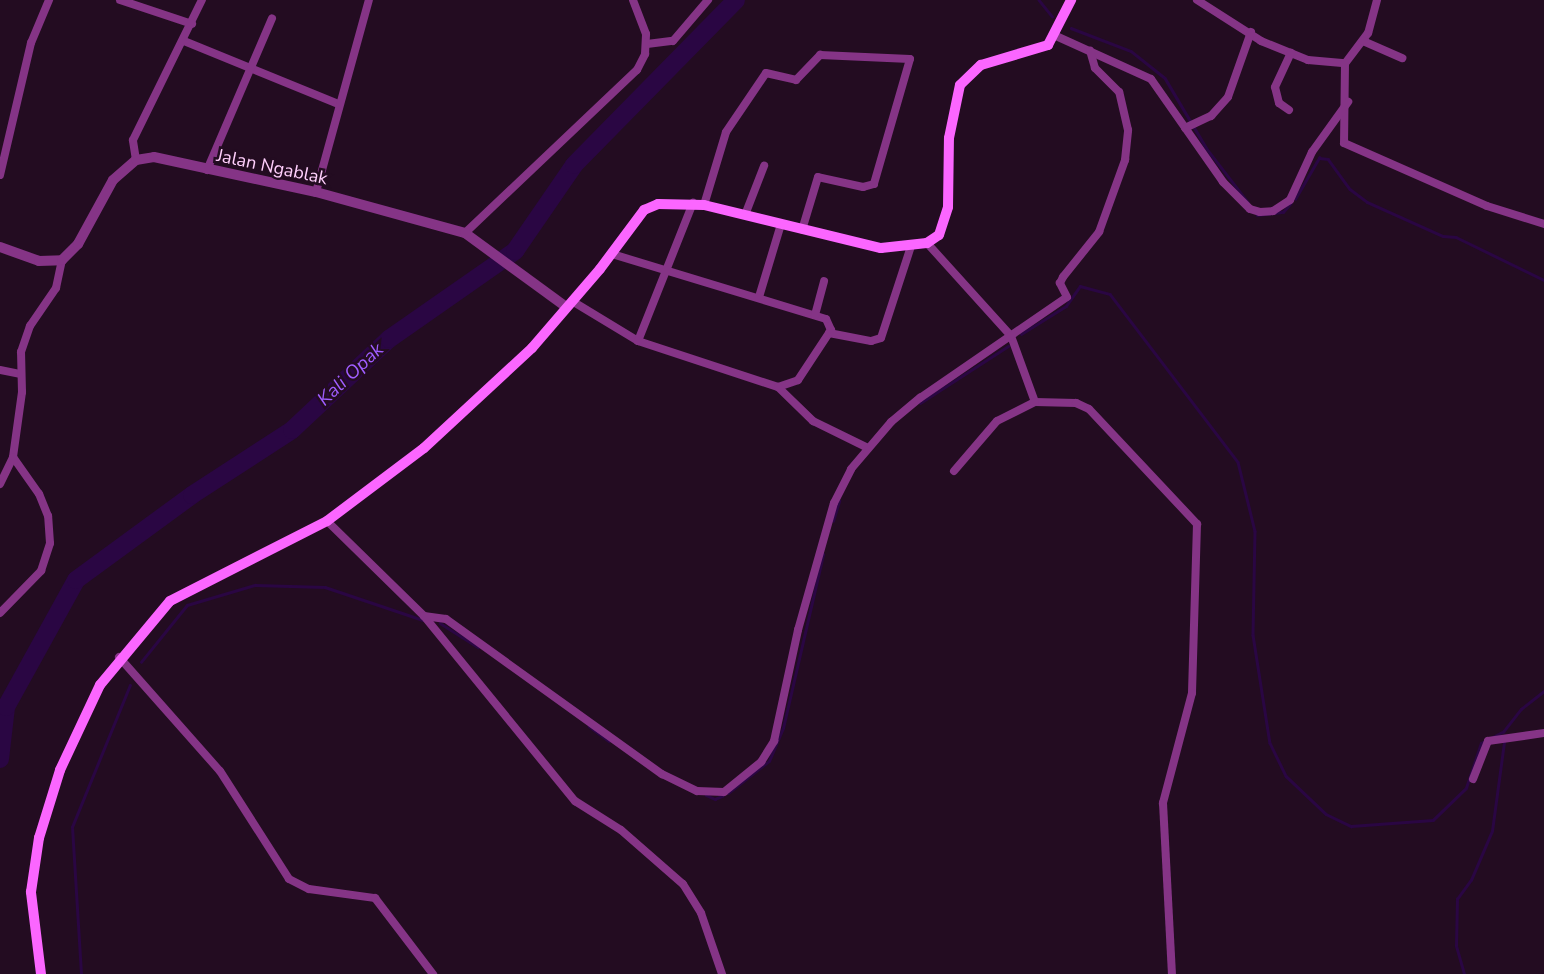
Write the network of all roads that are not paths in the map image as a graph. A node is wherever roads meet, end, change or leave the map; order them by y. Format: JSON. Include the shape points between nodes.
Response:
{"nodes":[{"id":1,"x":49,"y":0,"type":"edge"},
{"id":2,"x":121,"y":0,"type":"edge"},
{"id":3,"x":202,"y":0,"type":"edge"},
{"id":4,"x":369,"y":0,"type":"edge"},
{"id":5,"x":633,"y":0,"type":"edge"},
{"id":6,"x":708,"y":0,"type":"edge"},
{"id":7,"x":1071,"y":0,"type":"edge"},
{"id":8,"x":1197,"y":0,"type":"edge"},
{"id":9,"x":1377,"y":0,"type":"edge"},
{"id":10,"x":272,"y":18,"type":"dead end"},
{"id":11,"x":192,"y":24,"type":"junction"},
{"id":12,"x":1251,"y":32,"type":"junction"},
{"id":13,"x":1056,"y":36,"type":"junction"},
{"id":14,"x":184,"y":41,"type":"junction"},
{"id":15,"x":1363,"y":41,"type":"junction"},
{"id":16,"x":647,"y":44,"type":"junction"},
{"id":17,"x":1090,"y":51,"type":"junction"},
{"id":18,"x":1291,"y":53,"type":"junction"},
{"id":19,"x":1402,"y":58,"type":"dead end"},
{"id":20,"x":1345,"y":63,"type":"junction"},
{"id":21,"x":251,"y":69,"type":"junction"},
{"id":22,"x":1348,"y":102,"type":"junction"},
{"id":23,"x":338,"y":104,"type":"junction"},
{"id":24,"x":1289,"y":110,"type":"dead end"},
{"id":25,"x":1187,"y":127,"type":"junction"},
{"id":26,"x":136,"y":160,"type":"junction"},
{"id":27,"x":764,"y":166,"type":"dead end"},
{"id":28,"x":207,"y":170,"type":"junction"},
{"id":29,"x":0,"y":176,"type":"edge"},
{"id":30,"x":316,"y":192,"type":"junction"},
{"id":31,"x":698,"y":204,"type":"junction"},
{"id":32,"x":745,"y":215,"type":"junction"},
{"id":33,"x":781,"y":224,"type":"junction"},
{"id":34,"x":1544,"y":224,"type":"edge"},
{"id":35,"x":802,"y":230,"type":"junction"},
{"id":36,"x":465,"y":233,"type":"junction"},
{"id":37,"x":927,"y":243,"type":"junction"},
{"id":38,"x":911,"y":246,"type":"junction"},
{"id":39,"x":0,"y":247,"type":"edge"},
{"id":40,"x":612,"y":254,"type":"junction"},
{"id":41,"x":62,"y":260,"type":"junction"},
{"id":42,"x":664,"y":269,"type":"junction"},
{"id":43,"x":824,"y":281,"type":"dead end"},
{"id":44,"x":759,"y":297,"type":"junction"},
{"id":45,"x":569,"y":304,"type":"junction"},
{"id":46,"x":815,"y":315,"type":"junction"},
{"id":47,"x":829,"y":333,"type":"junction"},
{"id":48,"x":1011,"y":336,"type":"junction"},
{"id":49,"x":638,"y":341,"type":"junction"},
{"id":50,"x":0,"y":370,"type":"edge"},
{"id":51,"x":20,"y":374,"type":"junction"},
{"id":52,"x":778,"y":387,"type":"junction"},
{"id":53,"x":1035,"y":402,"type":"junction"},
{"id":54,"x":868,"y":448,"type":"junction"},
{"id":55,"x":13,"y":457,"type":"junction"},
{"id":56,"x":954,"y":471,"type":"dead end"},
{"id":57,"x":0,"y":484,"type":"edge"},
{"id":58,"x":327,"y":521,"type":"junction"},
{"id":59,"x":0,"y":613,"type":"edge"},
{"id":60,"x":424,"y":616,"type":"junction"},
{"id":61,"x":119,"y":657,"type":"junction"},
{"id":62,"x":1544,"y":733,"type":"edge"},
{"id":63,"x":1473,"y":779,"type":"dead end"},
{"id":64,"x":41,"y":974,"type":"edge"},
{"id":65,"x":433,"y":974,"type":"edge"},
{"id":66,"x":722,"y":974,"type":"edge"},
{"id":67,"x":1172,"y":974,"type":"edge"}],
"edges":[{"from":1,"to":29,"type":"street","via":[[32,43]]},
{"from":2,"to":11,"type":"street"},
{"from":3,"to":11,"type":"street"},
{"from":4,"to":23,"type":"street"},
{"from":5,"to":16,"type":"street"},
{"from":6,"to":16,"type":"street","via":[[673,41]]},
{"from":7,"to":13,"type":"main road"},
{"from":8,"to":12,"type":"street"},
{"from":9,"to":15,"type":"street"},
{"from":10,"to":21,"type":"street"},
{"from":11,"to":14,"type":"street"},
{"from":12,"to":18,"type":"street"},
{"from":12,"to":25,"type":"street","via":[[1228,97]]},
{"from":13,"to":17,"type":"street"},
{"from":13,"to":37,"type":"main road","via":[[1037,51],[981,65],[960,85],[949,138],[945,225]]},
{"from":14,"to":21,"type":"street"},
{"from":14,"to":26,"type":"street","via":[[133,139]]},
{"from":15,"to":19,"type":"street"},
{"from":15,"to":20,"type":"street"},
{"from":16,"to":36,"type":"street","via":[[637,70]]},
{"from":17,"to":25,"type":"street","via":[[1151,79]]},
{"from":17,"to":48,"type":"street","via":[[1095,68],[1119,92],[1128,130],[1125,160],[1099,232],[1060,283],[1067,298]]},
{"from":18,"to":20,"type":"street","via":[[1312,61]]},
{"from":18,"to":24,"type":"street","via":[[1275,87],[1279,103]]},
{"from":20,"to":22,"type":"street"},
{"from":21,"to":23,"type":"street"},
{"from":21,"to":28,"type":"street"},
{"from":22,"to":25,"type":"street","via":[[1312,152],[1290,200],[1273,211],[1250,209],[1240,202]]},
{"from":22,"to":34,"type":"street","via":[[1341,137],[1348,147],[1487,206]]},
{"from":23,"to":30,"type":"street"},
{"from":26,"to":28,"type":"street","name":"Jalan Ngablak","via":[[165,158]]},
{"from":26,"to":41,"type":"street","via":[[104,192],[78,244]]},
{"from":27,"to":32,"type":"street"},
{"from":28,"to":30,"type":"street","name":"Jalan Ngablak"},
{"from":30,"to":36,"type":"street","name":"Jalan Ngablak"},
{"from":31,"to":32,"type":"main road"},
{"from":31,"to":35,"type":"street","via":[[723,138],[766,73],[796,80],[820,55],[910,60],[874,184],[863,187],[818,177]]},
{"from":31,"to":40,"type":"main road","via":[[658,204],[644,210]]},
{"from":31,"to":42,"type":"street"},
{"from":32,"to":33,"type":"main road"},
{"from":33,"to":35,"type":"main road"},
{"from":33,"to":44,"type":"street"},
{"from":35,"to":38,"type":"main road","via":[[881,248]]},
{"from":36,"to":45,"type":"street","name":"Jalan Ngablak","via":[[527,280]]},
{"from":37,"to":38,"type":"main road"},
{"from":37,"to":48,"type":"street"},
{"from":38,"to":47,"type":"street","via":[[881,338],[871,341]]},
{"from":39,"to":41,"type":"street","via":[[39,261]]},
{"from":40,"to":42,"type":"street"},
{"from":40,"to":45,"type":"main road"},
{"from":41,"to":51,"type":"street","via":[[56,288],[30,326],[21,352]]},
{"from":42,"to":44,"type":"street"},
{"from":42,"to":49,"type":"street"},
{"from":43,"to":46,"type":"street"},
{"from":44,"to":46,"type":"street"},
{"from":45,"to":49,"type":"street"},
{"from":45,"to":58,"type":"main road","via":[[497,383],[415,455]]},
{"from":46,"to":47,"type":"street","via":[[829,322]]},
{"from":47,"to":52,"type":"street","via":[[798,380]]},
{"from":48,"to":53,"type":"street"},
{"from":48,"to":54,"type":"street","via":[[920,398]]},
{"from":49,"to":52,"type":"street"},
{"from":50,"to":51,"type":"street"},
{"from":51,"to":55,"type":"street"},
{"from":52,"to":54,"type":"street","via":[[813,421]]},
{"from":53,"to":56,"type":"street","via":[[997,421]]},
{"from":53,"to":67,"type":"street","via":[[1063,401],[1089,409],[1196,524],[1192,693],[1163,803]]},
{"from":54,"to":60,"type":"street","via":[[851,468],[834,503],[797,630],[772,749],[724,792],[697,791],[662,774],[446,619]]},
{"from":55,"to":57,"type":"street"},
{"from":55,"to":59,"type":"street","via":[[39,494],[48,516],[50,544],[41,571]]},
{"from":58,"to":60,"type":"street"},
{"from":58,"to":61,"type":"main road","via":[[170,601]]},
{"from":60,"to":66,"type":"street","via":[[560,785],[683,884],[701,913]]},
{"from":61,"to":64,"type":"main road","via":[[68,747],[39,838],[31,912]]},
{"from":61,"to":65,"type":"street","via":[[220,771],[289,879],[309,889],[375,898]]},
{"from":62,"to":63,"type":"street","via":[[1488,741]]}]}
